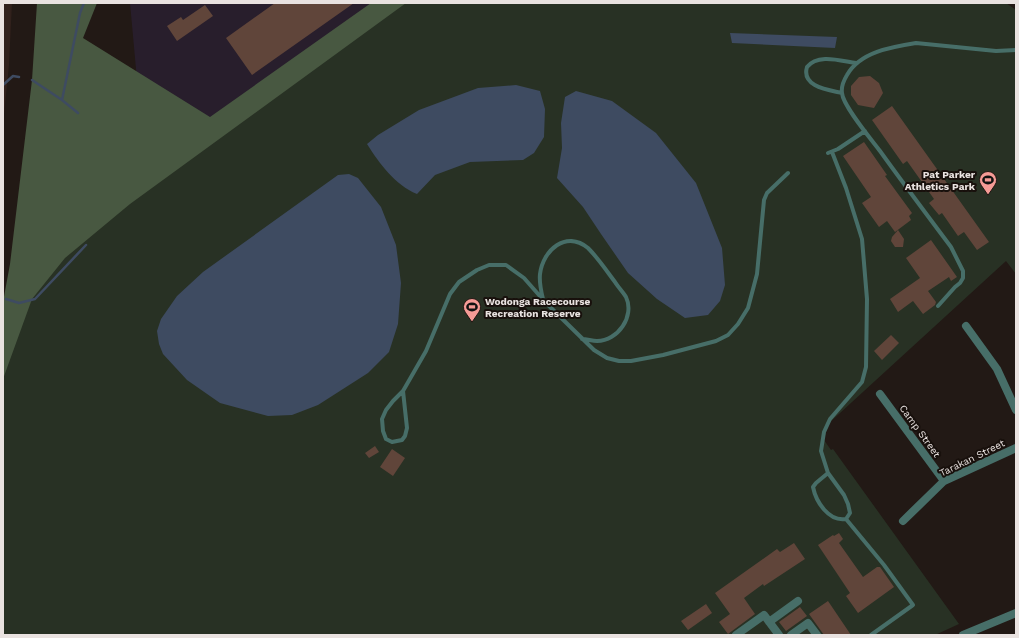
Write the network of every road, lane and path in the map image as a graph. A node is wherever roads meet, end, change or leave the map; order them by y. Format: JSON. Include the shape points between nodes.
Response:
{"nodes":[{"id":1,"x":1016,"y":50,"type":"edge"},
{"id":2,"x":856,"y":63,"type":"junction"},
{"id":3,"x":842,"y":93,"type":"junction"},
{"id":4,"x":864,"y":131,"type":"junction"},
{"id":5,"x":788,"y":173,"type":"dead end"},
{"id":6,"x":543,"y":300,"type":"junction"},
{"id":7,"x":938,"y":306,"type":"dead end"},
{"id":8,"x":966,"y":326,"type":"dead end"},
{"id":9,"x":582,"y":338,"type":"junction"},
{"id":10,"x":403,"y":391,"type":"junction"},
{"id":11,"x":880,"y":394,"type":"dead end"},
{"id":12,"x":1016,"y":410,"type":"edge"},
{"id":13,"x":1016,"y":448,"type":"edge"},
{"id":14,"x":828,"y":472,"type":"junction"},
{"id":15,"x":944,"y":481,"type":"junction"},
{"id":16,"x":846,"y":519,"type":"junction"},
{"id":17,"x":903,"y":521,"type":"dead end"},
{"id":18,"x":798,"y":601,"type":"dead end"},
{"id":19,"x":1016,"y":612,"type":"edge"},
{"id":20,"x":769,"y":622,"type":"junction"},
{"id":21,"x":736,"y":635,"type":"edge"},
{"id":22,"x":778,"y":635,"type":"edge"},
{"id":23,"x":791,"y":635,"type":"edge"},
{"id":24,"x":817,"y":635,"type":"edge"},
{"id":25,"x":871,"y":635,"type":"edge"},
{"id":26,"x":964,"y":635,"type":"edge"}],
"edges":[{"from":1,"to":2,"type":"lane","via":[[996,51],[916,43],[883,50],[861,58]]},
{"from":2,"to":3,"type":"lane","via":[[844,80]]},
{"from":2,"to":3,"type":"lane","via":[[826,59],[815,60],[807,67],[806,72],[817,87]]},
{"from":3,"to":4,"type":"lane"},
{"from":4,"to":7,"type":"lane","via":[[951,247],[963,271],[960,283]]},
{"from":4,"to":14,"type":"lane","via":[[830,153],[862,238],[867,299],[866,367],[862,382],[830,419],[824,432],[821,451]]},
{"from":5,"to":9,"type":"lane","via":[[767,193],[764,200],[757,274],[748,308],[728,335],[709,343],[631,361],[607,358]]},
{"from":6,"to":9,"type":"lane"},
{"from":6,"to":9,"type":"lane","via":[[540,274],[545,258],[561,243],[582,243],[592,252],[626,297],[629,307],[624,324],[614,336],[598,341]]},
{"from":6,"to":10,"type":"lane","via":[[524,278],[506,266],[489,265],[477,270],[459,282],[450,294],[426,351]]},
{"from":8,"to":12,"type":"street","via":[[997,369]]},
{"from":10,"to":10,"type":"lane","via":[[386,410],[382,419],[382,431],[386,439],[392,442],[402,440],[407,432]]},
{"from":11,"to":15,"type":"street","name":"Camp Street"},
{"from":13,"to":15,"type":"street","name":"Tarakan Street"},
{"from":14,"to":16,"type":"lane","via":[[848,504],[850,513]]},
{"from":14,"to":16,"type":"lane","via":[[813,487],[815,496],[822,508],[831,516],[839,520]]},
{"from":15,"to":17,"type":"street","name":"Tarakan Street"},
{"from":16,"to":25,"type":"lane","via":[[913,605]]},
{"from":18,"to":20,"type":"street"},
{"from":19,"to":26,"type":"street"},
{"from":20,"to":21,"type":"street","via":[[764,615]]},
{"from":20,"to":22,"type":"street"},
{"from":23,"to":24,"type":"street","via":[[808,623]]}]}
